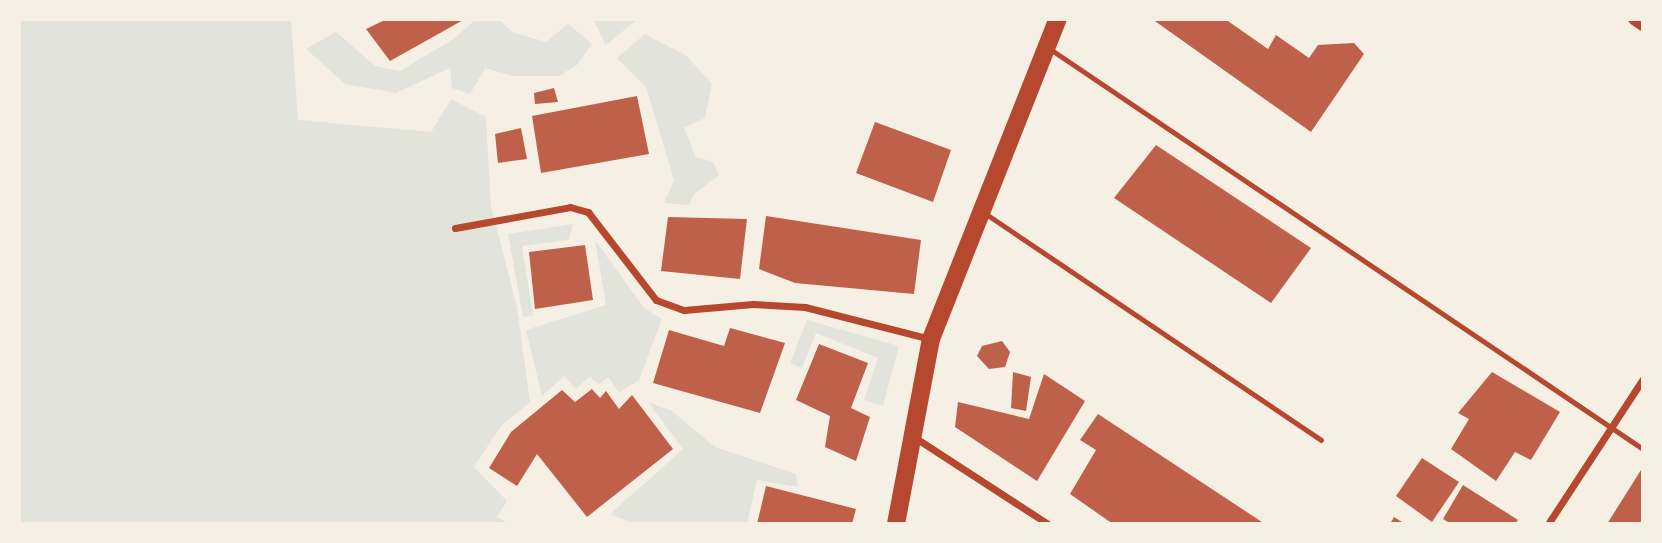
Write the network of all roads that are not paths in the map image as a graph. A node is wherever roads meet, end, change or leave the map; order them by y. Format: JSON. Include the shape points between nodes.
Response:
{"nodes":[{"id":1,"x":1058,"y":19,"type":"edge"},
{"id":2,"x":1634,"y":19,"type":"edge"},
{"id":3,"x":1643,"y":25,"type":"edge"},
{"id":4,"x":1044,"y":46,"type":"junction"},
{"id":5,"x":981,"y":210,"type":"junction"},
{"id":6,"x":455,"y":228,"type":"dead end"},
{"id":7,"x":931,"y":339,"type":"junction"},
{"id":8,"x":1643,"y":379,"type":"edge"},
{"id":9,"x":1611,"y":428,"type":"junction"},
{"id":10,"x":911,"y":435,"type":"junction"},
{"id":11,"x":1321,"y":440,"type":"dead end"},
{"id":12,"x":1643,"y":449,"type":"edge"},
{"id":13,"x":896,"y":524,"type":"edge"},
{"id":14,"x":1048,"y":524,"type":"edge"},
{"id":15,"x":1548,"y":524,"type":"edge"}],
"edges":[{"from":1,"to":4,"type":"main road"},
{"from":2,"to":3,"type":"street"},
{"from":4,"to":5,"type":"main road"},
{"from":4,"to":9,"type":"lane"},
{"from":5,"to":7,"type":"main road"},
{"from":5,"to":11,"type":"lane"},
{"from":6,"to":7,"type":"street","via":[[570,207],[587,212],[656,300],[684,310],[753,304],[805,307]]},
{"from":7,"to":10,"type":"main road"},
{"from":8,"to":9,"type":"street"},
{"from":9,"to":12,"type":"lane"},
{"from":9,"to":15,"type":"street"},
{"from":10,"to":13,"type":"main road"},
{"from":10,"to":14,"type":"street"}]}
